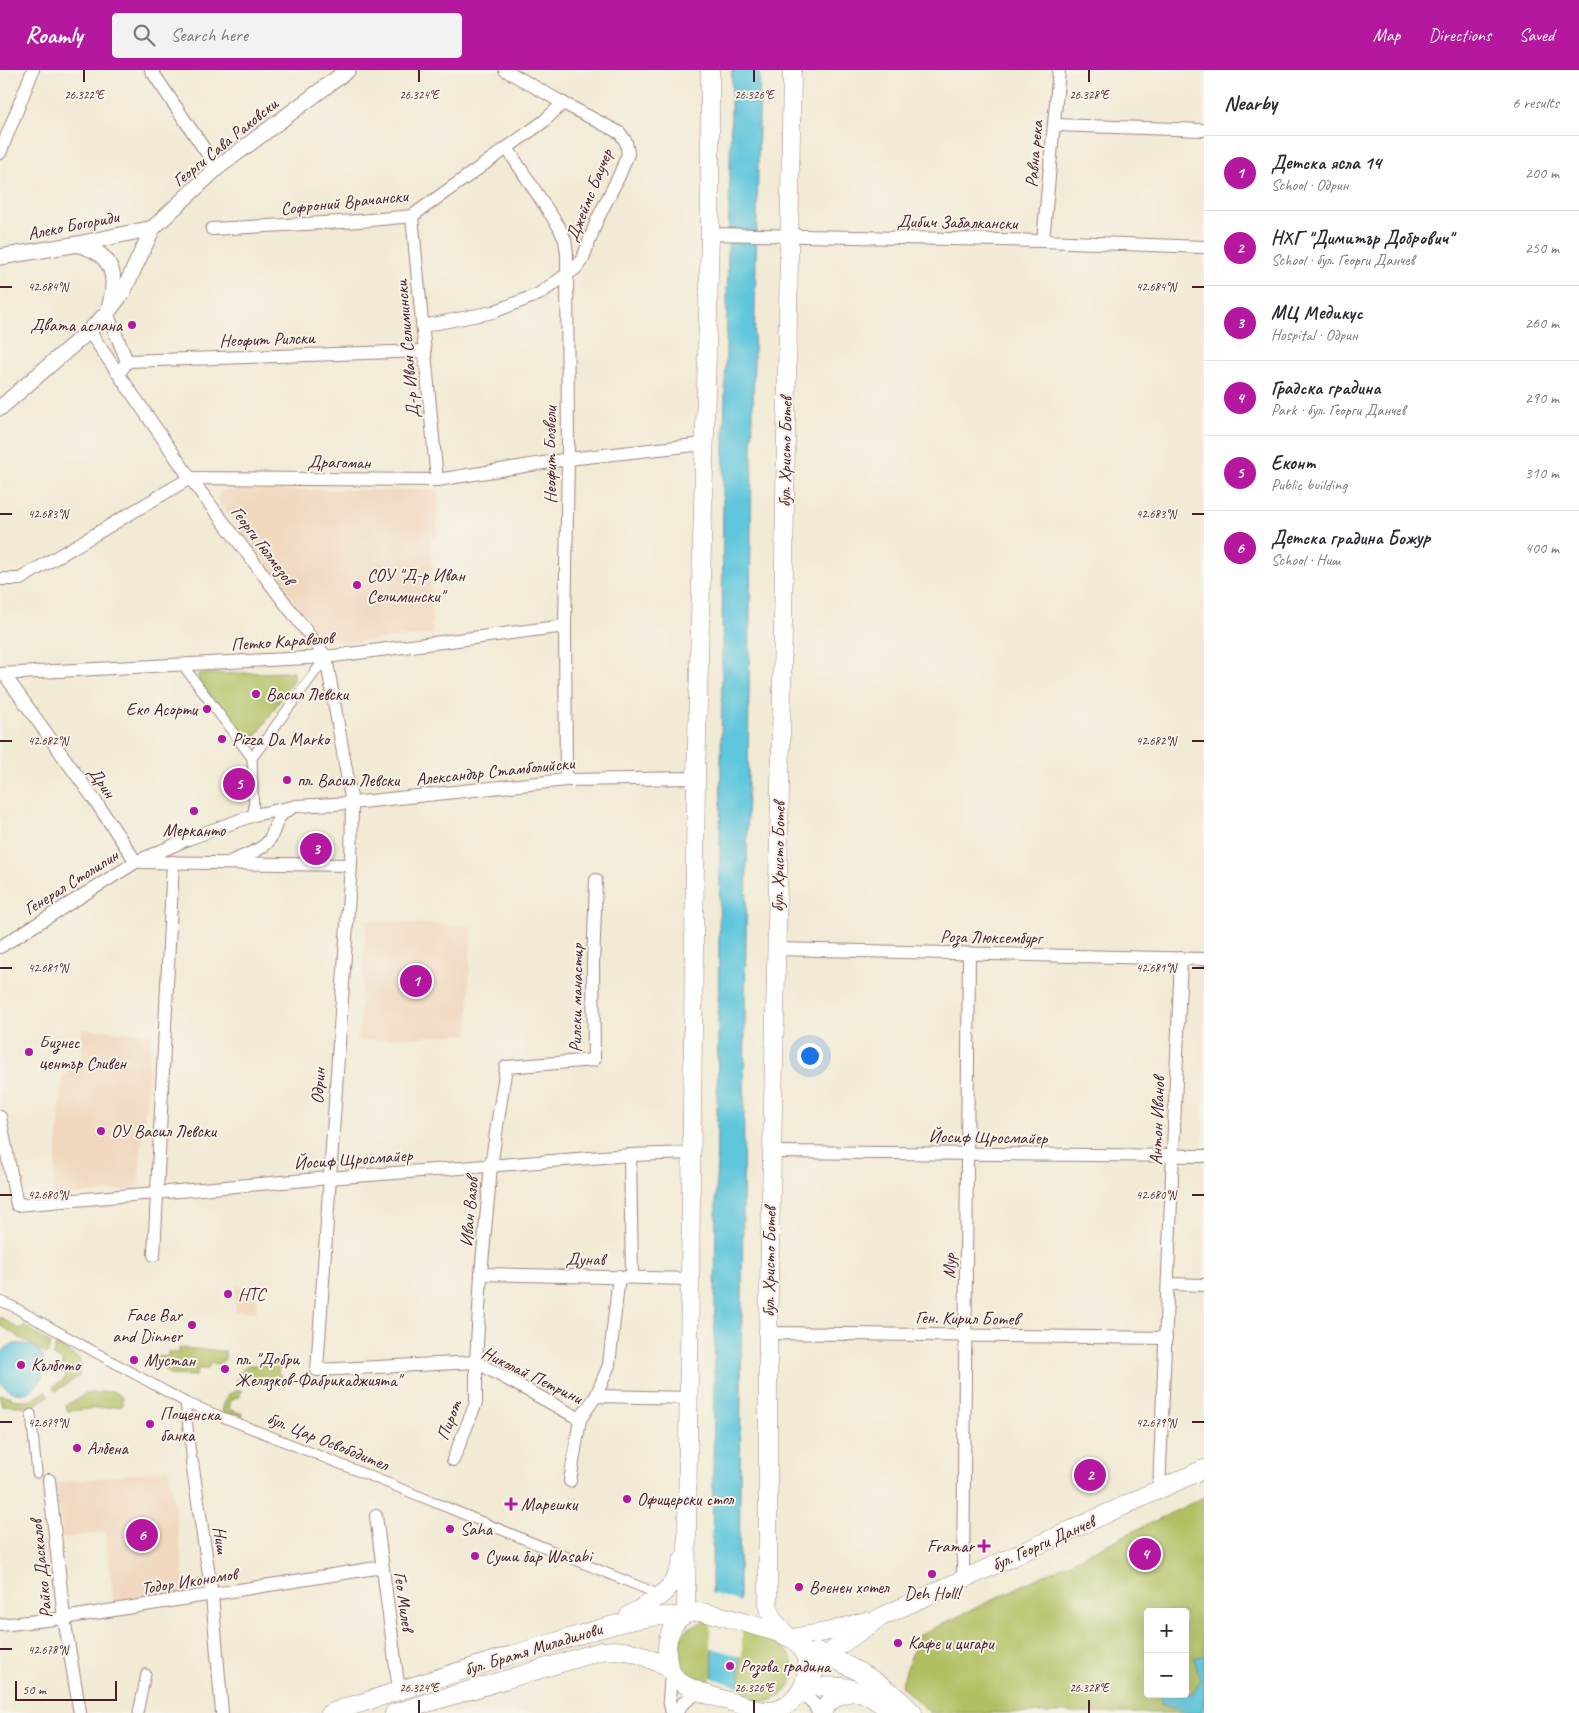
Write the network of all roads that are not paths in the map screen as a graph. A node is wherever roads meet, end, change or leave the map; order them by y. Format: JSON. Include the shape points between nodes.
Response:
{"nodes":[{"id":1,"x":33,"y":70,"type":"edge"},
{"id":2,"x":151,"y":70,"type":"edge"},
{"id":3,"x":348,"y":70,"type":"edge"},
{"id":4,"x":505,"y":70,"type":"edge"},
{"id":5,"x":710,"y":70,"type":"edge"},
{"id":6,"x":792,"y":70,"type":"edge"},
{"id":7,"x":1059,"y":70,"type":"edge"},
{"id":8,"x":563,"y":103,"type":"junction"},
{"id":9,"x":1054,"y":125,"type":"junction"},
{"id":10,"x":1204,"y":130,"type":"edge"},
{"id":11,"x":507,"y":148,"type":"junction"},
{"id":12,"x":0,"y":152,"type":"edge"},
{"id":13,"x":217,"y":168,"type":"junction"},
{"id":14,"x":412,"y":216,"type":"junction"},
{"id":15,"x":153,"y":228,"type":"junction"},
{"id":16,"x":212,"y":229,"type":"dead end"},
{"id":17,"x":710,"y":234,"type":"junction"},
{"id":18,"x":788,"y":236,"type":"junction"},
{"id":19,"x":1044,"y":241,"type":"junction"},
{"id":20,"x":78,"y":244,"type":"junction"},
{"id":21,"x":1204,"y":247,"type":"edge"},
{"id":22,"x":0,"y":257,"type":"edge"},
{"id":23,"x":566,"y":276,"type":"junction"},
{"id":24,"x":107,"y":313,"type":"junction"},
{"id":25,"x":423,"y":326,"type":"junction"},
{"id":26,"x":89,"y":331,"type":"junction"},
{"id":27,"x":424,"y":352,"type":"junction"},
{"id":28,"x":127,"y":361,"type":"junction"},
{"id":29,"x":119,"y":374,"type":"junction"},
{"id":30,"x":0,"y":408,"type":"edge"},
{"id":31,"x":704,"y":444,"type":"junction"},
{"id":32,"x":568,"y":459,"type":"junction"},
{"id":33,"x":190,"y":478,"type":"junction"},
{"id":34,"x":437,"y":480,"type":"junction"},
{"id":35,"x":0,"y":579,"type":"edge"},
{"id":36,"x":565,"y":626,"type":"junction"},
{"id":37,"x":326,"y":657,"type":"junction"},
{"id":38,"x":182,"y":664,"type":"junction"},
{"id":39,"x":2,"y":674,"type":"edge"},
{"id":40,"x":252,"y":758,"type":"junction"},
{"id":41,"x":696,"y":778,"type":"junction"},
{"id":42,"x":566,"y":780,"type":"junction"},
{"id":43,"x":352,"y":803,"type":"junction"},
{"id":44,"x":297,"y":806,"type":"junction"},
{"id":45,"x":254,"y":815,"type":"junction"},
{"id":46,"x":136,"y":862,"type":"junction"},
{"id":47,"x":173,"y":862,"type":"junction"},
{"id":48,"x":226,"y":863,"type":"junction"},
{"id":49,"x":351,"y":865,"type":"junction"},
{"id":50,"x":596,"y":880,"type":"dead end"},
{"id":51,"x":0,"y":947,"type":"edge"},
{"id":52,"x":776,"y":949,"type":"junction"},
{"id":53,"x":969,"y":954,"type":"junction"},
{"id":54,"x":1181,"y":958,"type":"junction"},
{"id":55,"x":1204,"y":959,"type":"edge"},
{"id":56,"x":506,"y":1066,"type":"joint"},
{"id":57,"x":0,"y":1117,"type":"edge"},
{"id":58,"x":772,"y":1152,"type":"junction"},
{"id":59,"x":692,"y":1153,"type":"junction"},
{"id":60,"x":967,"y":1154,"type":"junction"},
{"id":61,"x":630,"y":1155,"type":"junction"},
{"id":62,"x":1173,"y":1156,"type":"junction"},
{"id":63,"x":1204,"y":1156,"type":"edge"},
{"id":64,"x":491,"y":1166,"type":"junction"},
{"id":65,"x":329,"y":1178,"type":"junction"},
{"id":66,"x":157,"y":1193,"type":"junction"},
{"id":67,"x":154,"y":1255,"type":"dead end"},
{"id":68,"x":481,"y":1274,"type":"junction"},
{"id":69,"x":626,"y":1276,"type":"junction"},
{"id":70,"x":690,"y":1279,"type":"junction"},
{"id":71,"x":1168,"y":1284,"type":"junction"},
{"id":72,"x":1204,"y":1285,"type":"edge"},
{"id":73,"x":0,"y":1301,"type":"edge"},
{"id":74,"x":768,"y":1332,"type":"junction"},
{"id":75,"x":966,"y":1335,"type":"junction"},
{"id":76,"x":1166,"y":1338,"type":"junction"},
{"id":77,"x":476,"y":1362,"type":"junction"},
{"id":78,"x":318,"y":1370,"type":"joint"},
{"id":79,"x":596,"y":1396,"type":"junction"},
{"id":80,"x":689,"y":1398,"type":"junction"},
{"id":81,"x":185,"y":1402,"type":"junction"},
{"id":82,"x":31,"y":1414,"type":"dead end"},
{"id":83,"x":580,"y":1419,"type":"junction"},
{"id":84,"x":453,"y":1460,"type":"dead end"},
{"id":85,"x":192,"y":1462,"type":"joint"},
{"id":86,"x":1204,"y":1469,"type":"edge"},
{"id":87,"x":37,"y":1473,"type":"dead end"},
{"id":88,"x":49,"y":1480,"type":"dead end"},
{"id":89,"x":570,"y":1481,"type":"dead end"},
{"id":90,"x":1159,"y":1491,"type":"junction"},
{"id":91,"x":376,"y":1516,"type":"dead end"},
{"id":92,"x":686,"y":1538,"type":"junction"},
{"id":93,"x":382,"y":1567,"type":"junction"},
{"id":94,"x":963,"y":1579,"type":"junction"},
{"id":95,"x":653,"y":1592,"type":"dead end"},
{"id":96,"x":212,"y":1595,"type":"junction"},
{"id":97,"x":683,"y":1615,"type":"junction"},
{"id":98,"x":881,"y":1617,"type":"junction"},
{"id":99,"x":64,"y":1618,"type":"junction"},
{"id":100,"x":0,"y":1625,"type":"edge"},
{"id":101,"x":606,"y":1627,"type":"junction"},
{"id":102,"x":858,"y":1632,"type":"junction"},
{"id":103,"x":792,"y":1639,"type":"junction"},
{"id":104,"x":827,"y":1656,"type":"junction"},
{"id":105,"x":856,"y":1670,"type":"junction"},
{"id":106,"x":671,"y":1671,"type":"junction"},
{"id":107,"x":146,"y":1674,"type":"dead end"},
{"id":108,"x":804,"y":1687,"type":"junction"},
{"id":109,"x":399,"y":1691,"type":"junction"},
{"id":110,"x":703,"y":1692,"type":"junction"},
{"id":111,"x":865,"y":1693,"type":"junction"},
{"id":112,"x":404,"y":1711,"type":"edge"},
{"id":113,"x":769,"y":1712,"type":"edge"},
{"id":114,"x":80,"y":1713,"type":"edge"},
{"id":115,"x":138,"y":1713,"type":"edge"},
{"id":116,"x":222,"y":1713,"type":"edge"},
{"id":117,"x":330,"y":1713,"type":"edge"},
{"id":118,"x":672,"y":1713,"type":"edge"},
{"id":119,"x":676,"y":1713,"type":"edge"},
{"id":120,"x":818,"y":1713,"type":"edge"},
{"id":121,"x":822,"y":1713,"type":"edge"},
{"id":122,"x":893,"y":1713,"type":"edge"},
{"id":123,"x":913,"y":1713,"type":"edge"}],
"edges":[{"from":1,"to":12,"type":"street"},
{"from":2,"to":13,"type":"street"},
{"from":3,"to":13,"type":"street","name":"Георги Сава Раковски"},
{"from":4,"to":8,"type":"street","name":"Джеймс Баучер"},
{"from":5,"to":17,"type":"main road"},
{"from":6,"to":18,"type":"main road","name":"бул. Христо Ботев"},
{"from":7,"to":9,"type":"street","name":"Равна река"},
{"from":8,"to":11,"type":"street","name":"Софроний Врачански"},
{"from":8,"to":23,"type":"street","name":"Джеймс Баучер","via":[[620,132],[628,154],[583,258]]},
{"from":9,"to":10,"type":"street"},
{"from":9,"to":19,"type":"street","name":"Равна река"},
{"from":11,"to":14,"type":"street","name":"Софроний Врачански"},
{"from":11,"to":23,"type":"street","name":"Неофит Бозвели","via":[[559,227],[566,247]]},
{"from":13,"to":15,"type":"street","name":"Георги Сава Раковски"},
{"from":14,"to":16,"type":"street","name":"Софроний Врачански"},
{"from":14,"to":25,"type":"street","name":"Д-р Иван Селимински"},
{"from":15,"to":20,"type":"street","name":"Алеко Богориди"},
{"from":15,"to":24,"type":"street","name":"Георги Сава Раковски","via":[[123,292]]},
{"from":17,"to":18,"type":"street","name":"Дибич Забалкански"},
{"from":17,"to":31,"type":"main road"},
{"from":18,"to":19,"type":"street","name":"Дибич Забалкански"},
{"from":18,"to":52,"type":"main road","name":"бул. Христо Ботев"},
{"from":19,"to":21,"type":"street","name":"Дибич Забалкански"},
{"from":20,"to":22,"type":"street","name":"Алеко Богориди"},
{"from":20,"to":24,"type":"street","via":[[98,252],[110,266],[113,283]]},
{"from":23,"to":25,"type":"street","via":[[539,294],[493,312]]},
{"from":23,"to":32,"type":"street","name":"Неофит Бозвели"},
{"from":24,"to":26,"type":"street","name":"Георги Сава Раковски"},
{"from":24,"to":28,"type":"street"},
{"from":25,"to":27,"type":"street","name":"Д-р Иван Селимински"},
{"from":26,"to":29,"type":"street","name":"Георги Гюлмезов"},
{"from":26,"to":30,"type":"street","name":"Георги Сава Раковски"},
{"from":27,"to":28,"type":"street","name":"Неофит Рилски"},
{"from":27,"to":34,"type":"street","name":"Д-р Иван Селимински"},
{"from":28,"to":29,"type":"street"},
{"from":29,"to":33,"type":"street","name":"Георги Гюлмезов"},
{"from":31,"to":32,"type":"street","name":"Драгоман"},
{"from":31,"to":41,"type":"main road"},
{"from":32,"to":34,"type":"street","name":"Драгоман"},
{"from":32,"to":36,"type":"street","name":"Неофит Бозвели"},
{"from":33,"to":34,"type":"street","name":"Драгоман"},
{"from":33,"to":35,"type":"street","via":[[20,579]]},
{"from":33,"to":37,"type":"street","name":"Георги Гюлмезов"},
{"from":36,"to":37,"type":"street","name":"Петко Каравелов"},
{"from":36,"to":42,"type":"street","name":"Неофит Бозвели"},
{"from":37,"to":38,"type":"street","name":"Петко Каравелов"},
{"from":37,"to":40,"type":"street"},
{"from":37,"to":43,"type":"street","name":"Георги Гюлмезов"},
{"from":38,"to":39,"type":"street","name":"Петко Каравелов"},
{"from":38,"to":40,"type":"street"},
{"from":39,"to":46,"type":"street","name":"Дрин"},
{"from":40,"to":45,"type":"street"},
{"from":41,"to":42,"type":"street","name":"Александър Стамболийски"},
{"from":41,"to":59,"type":"main road"},
{"from":42,"to":43,"type":"street","name":"Александър Стамболийски"},
{"from":43,"to":44,"type":"street","name":"Александър Стамболийски"},
{"from":43,"to":49,"type":"street","name":"Одрин"},
{"from":44,"to":45,"type":"street","name":"Александър Стамболийски"},
{"from":44,"to":48,"type":"street","via":[[280,815],[270,837],[260,849]]},
{"from":45,"to":46,"type":"street","name":"Генерал Столипин"},
{"from":46,"to":47,"type":"street"},
{"from":46,"to":51,"type":"street","name":"Генерал Столипин"},
{"from":47,"to":48,"type":"street"},
{"from":47,"to":66,"type":"street"},
{"from":48,"to":49,"type":"street"},
{"from":49,"to":65,"type":"street","name":"Одрин"},
{"from":50,"to":56,"type":"street","name":"Рилски манастир","via":[[594,1060]]},
{"from":52,"to":53,"type":"street","name":"Роза Люксембург"},
{"from":52,"to":58,"type":"main road","name":"бул. Христо Ботев"},
{"from":53,"to":54,"type":"street","name":"Роза Люксембург"},
{"from":53,"to":60,"type":"street","name":"Мур"},
{"from":54,"to":55,"type":"street","name":"Роза Люксембург"},
{"from":54,"to":62,"type":"street","name":"Антон Иванов"},
{"from":56,"to":64,"type":"street","name":"Иван Вазов"},
{"from":57,"to":66,"type":"street","name":"Йосиф Щросмайер","via":[[17,1205]]},
{"from":58,"to":60,"type":"street","name":"Йосиф Щросмайер"},
{"from":58,"to":74,"type":"main road","name":"бул. Христо Ботев"},
{"from":59,"to":61,"type":"street","name":"Йосиф Щросмайер"},
{"from":59,"to":70,"type":"main road"},
{"from":60,"to":62,"type":"street","name":"Йосиф Щросмайер"},
{"from":60,"to":75,"type":"street","name":"Мур"},
{"from":61,"to":64,"type":"street","name":"Йосиф Щросмайер"},
{"from":61,"to":69,"type":"street"},
{"from":62,"to":63,"type":"street","name":"Йосиф Щросмайер"},
{"from":62,"to":71,"type":"street","name":"Антон Иванов"},
{"from":64,"to":65,"type":"street","name":"Йосиф Щросмайер"},
{"from":64,"to":68,"type":"street","name":"Иван Вазов"},
{"from":65,"to":66,"type":"street","name":"Йосиф Щросмайер"},
{"from":65,"to":78,"type":"street","name":"Одрин"},
{"from":66,"to":67,"type":"street"},
{"from":68,"to":69,"type":"street","name":"Дунав"},
{"from":68,"to":77,"type":"street","name":"Иван Вазов"},
{"from":69,"to":70,"type":"street","name":"Дунав"},
{"from":69,"to":79,"type":"street","via":[[609,1364]]},
{"from":70,"to":80,"type":"main road"},
{"from":71,"to":72,"type":"street"},
{"from":71,"to":76,"type":"street","name":"Антон Иванов"},
{"from":73,"to":81,"type":"street","name":"бул. Цар Освободител"},
{"from":74,"to":75,"type":"street","name":"Ген. Кирил Ботев"},
{"from":74,"to":103,"type":"main road","name":"бул. Христо Ботев","via":[[768,1604],[773,1620]]},
{"from":75,"to":76,"type":"street","name":"Ген. Кирил Ботев"},
{"from":75,"to":94,"type":"street","name":"Мур"},
{"from":76,"to":90,"type":"street","name":"Антон Иванов"},
{"from":77,"to":78,"type":"street","name":"Николай Петрини"},
{"from":77,"to":83,"type":"street","name":"Николай Петрини"},
{"from":77,"to":84,"type":"street","name":"Пирот","via":[[476,1403]]},
{"from":79,"to":80,"type":"street"},
{"from":79,"to":83,"type":"street"},
{"from":80,"to":92,"type":"main road"},
{"from":81,"to":85,"type":"street","name":"Ниш"},
{"from":81,"to":95,"type":"street","name":"бул. Цар Освободител"},
{"from":82,"to":87,"type":"street"},
{"from":83,"to":89,"type":"street"},
{"from":85,"to":96,"type":"street","name":"Ниш"},
{"from":86,"to":90,"type":"main road","name":"бул. Георги Данчев"},
{"from":88,"to":99,"type":"street","name":"Райко Даскалов"},
{"from":90,"to":94,"type":"main road","name":"бул. Георги Данчев"},
{"from":91,"to":93,"type":"street","name":"Гео Милев"},
{"from":92,"to":97,"type":"main road"},
{"from":92,"to":101,"type":"main road","via":[[680,1570],[666,1592]]},
{"from":93,"to":96,"type":"street","name":"Тодор Икономов"},
{"from":93,"to":109,"type":"street","name":"Гео Милев"},
{"from":94,"to":98,"type":"main road","name":"бул. Георги Данчев"},
{"from":96,"to":99,"type":"street","name":"Тодор Икономов"},
{"from":96,"to":116,"type":"street","name":"Ниш"},
{"from":97,"to":101,"type":"main road","name":"бул. Братя Миладинови","via":[[647,1617]]},
{"from":97,"to":103,"type":"main road","via":[[706,1613]]},
{"from":97,"to":106,"type":"main road","via":[[669,1638]]},
{"from":98,"to":102,"type":"main road","name":"бул. Георги Данчев"},
{"from":98,"to":103,"type":"main road","name":"бул. Георги Данчев"},
{"from":99,"to":100,"type":"street","name":"Тодор Икономов"},
{"from":99,"to":114,"type":"street","name":"Райко Даскалов"},
{"from":101,"to":109,"type":"main road","name":"бул. Братя Миладинови"},
{"from":102,"to":104,"type":"main road","name":"бул. Георги Данчев"},
{"from":102,"to":105,"type":"main road","via":[[851,1648]]},
{"from":103,"to":104,"type":"main road"},
{"from":103,"to":108,"type":"main road","via":[[806,1664]]},
{"from":104,"to":105,"type":"main road"},
{"from":104,"to":108,"type":"main road","name":"бул. Георги Данчев"},
{"from":105,"to":123,"type":"main road","via":[[890,1690]]},
{"from":106,"to":110,"type":"main road","via":[[684,1685]]},
{"from":106,"to":112,"type":"main road","name":"бул. Братя Миладинови","via":[[638,1653],[601,1651]]},
{"from":106,"to":118,"type":"street","via":[[669,1699]]},
{"from":107,"to":115,"type":"street"},
{"from":108,"to":111,"type":"main road","via":[[844,1686]]},
{"from":108,"to":113,"type":"main road","via":[[787,1705]]},
{"from":108,"to":120,"type":"street"},
{"from":109,"to":117,"type":"main road","name":"бул. Братя Миладинови"},
{"from":110,"to":113,"type":"main road"},
{"from":110,"to":119,"type":"street","via":[[683,1703]]},
{"from":111,"to":121,"type":"main road","via":[[835,1698]]},
{"from":111,"to":122,"type":"main road"}]}
